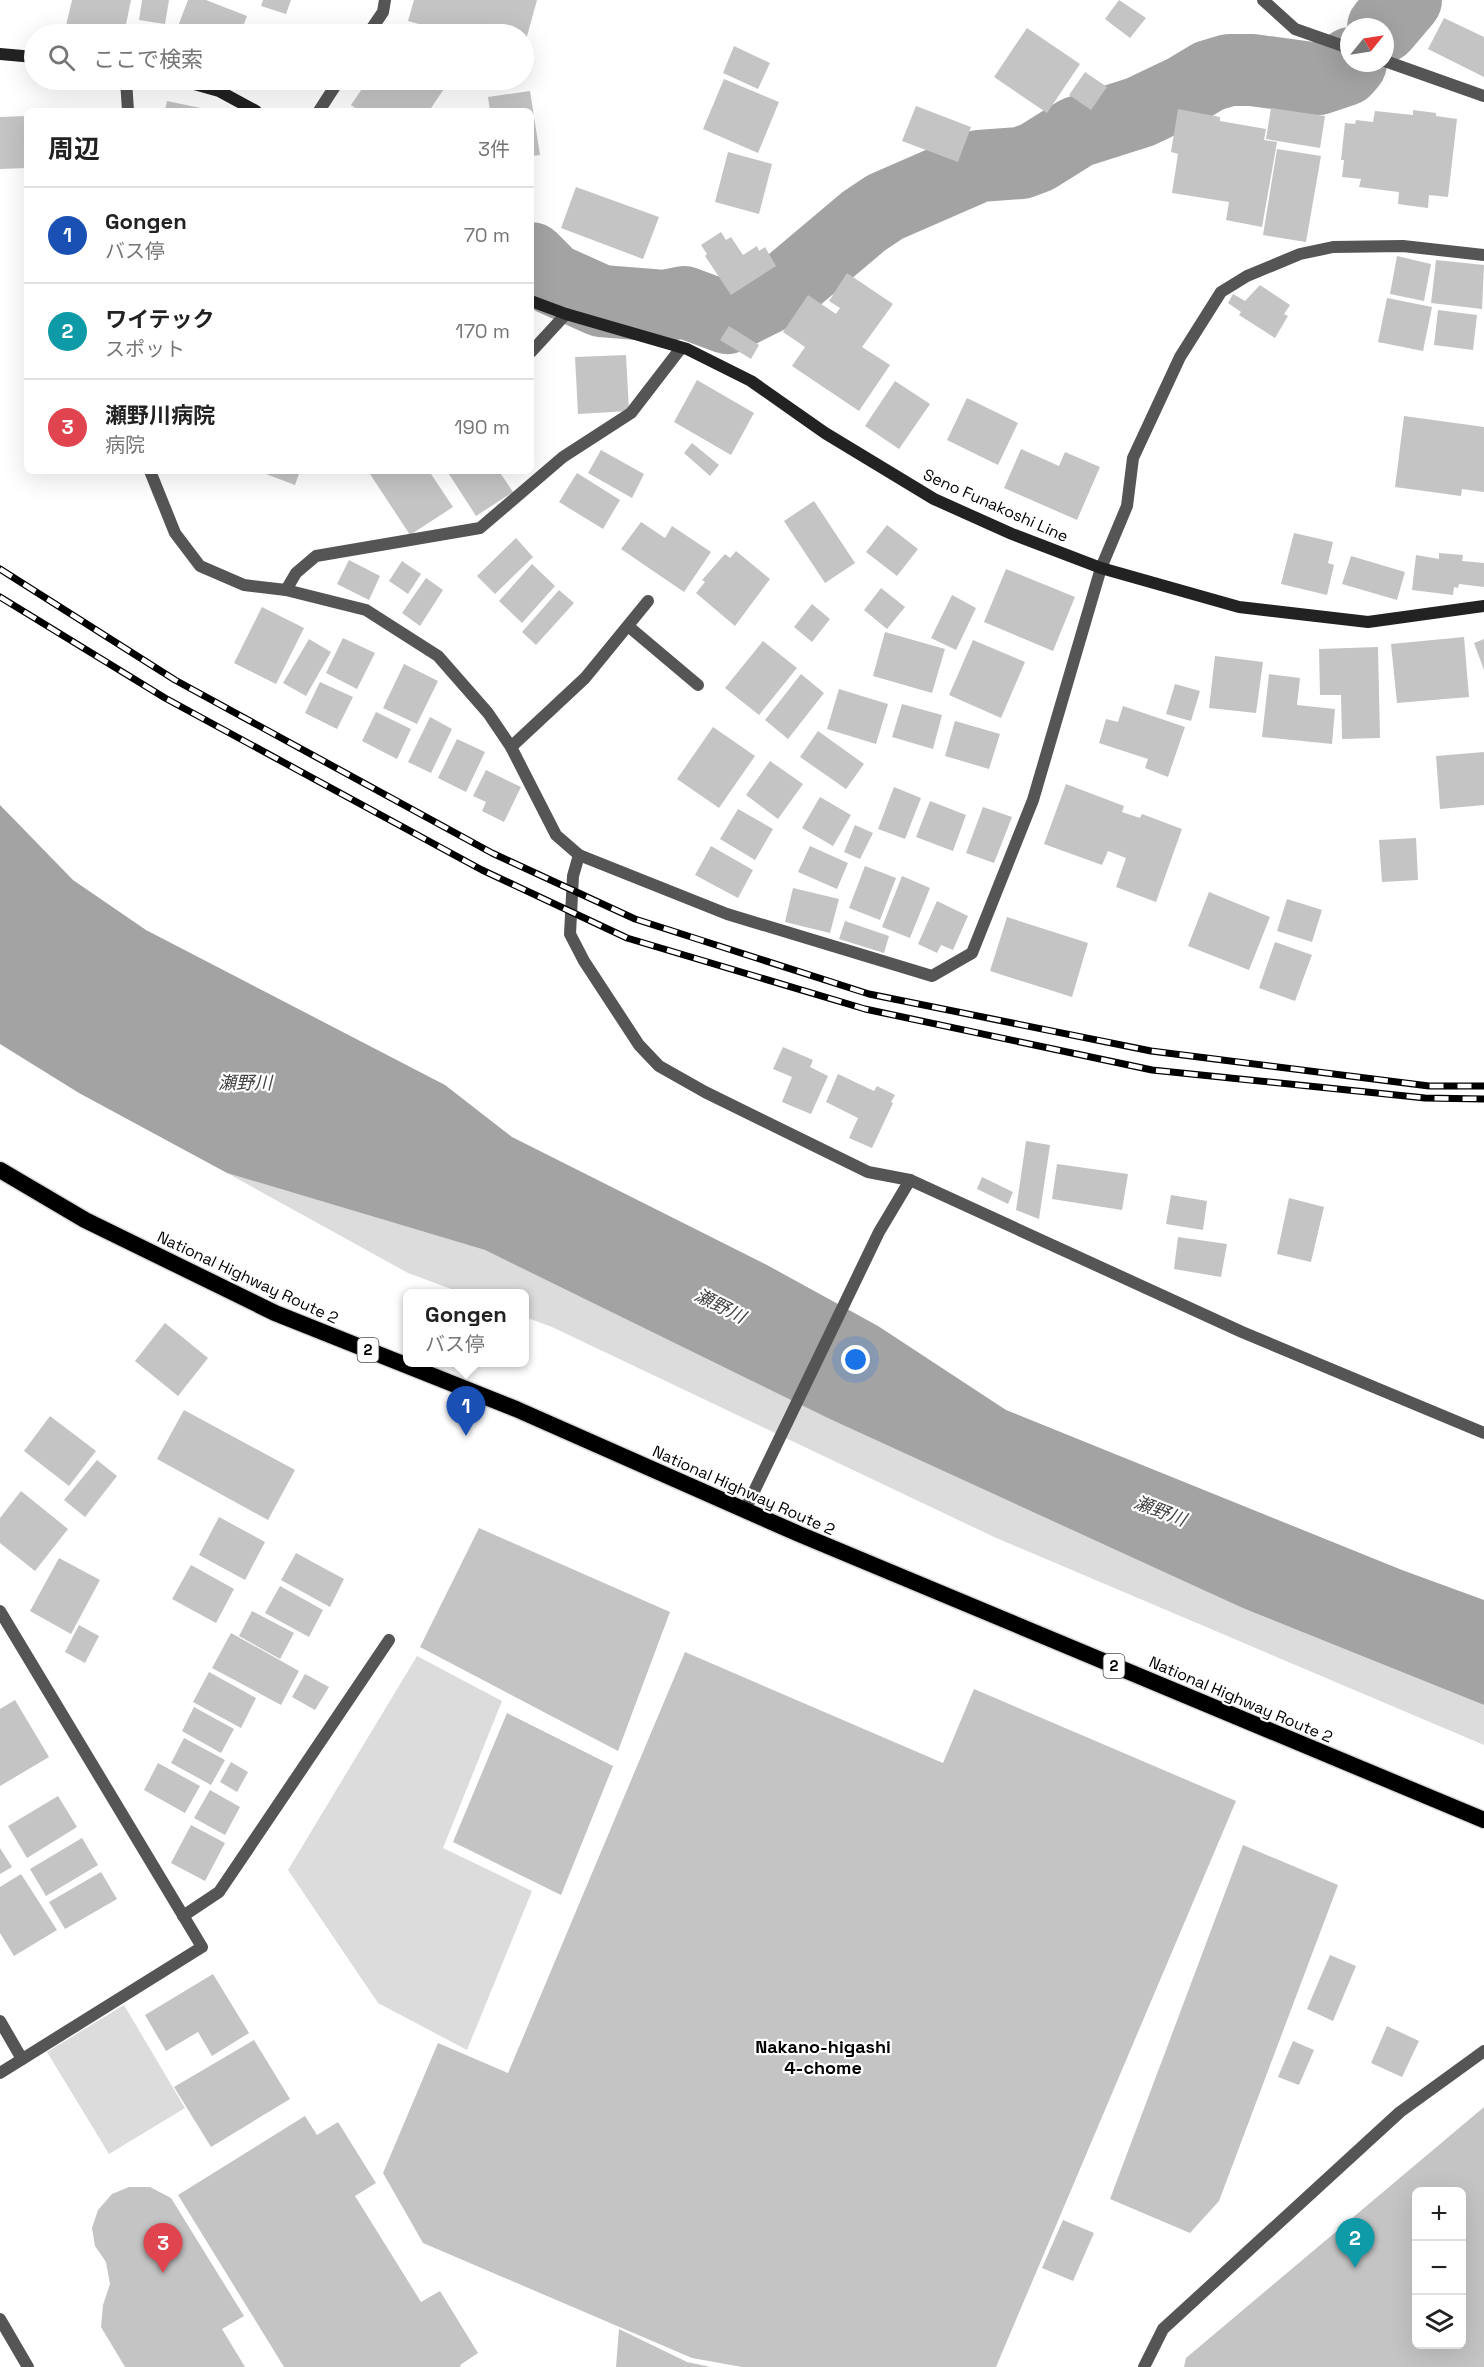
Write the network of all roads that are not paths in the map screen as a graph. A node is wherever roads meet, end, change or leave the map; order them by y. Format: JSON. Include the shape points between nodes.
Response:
{"nodes":[{"id":1,"x":385,"y":0,"type":"edge"},
{"id":2,"x":1263,"y":0,"type":"edge"},
{"id":3,"x":375,"y":24,"type":"edge"},
{"id":4,"x":1340,"y":45,"type":"edge"},
{"id":5,"x":0,"y":54,"type":"edge"},
{"id":6,"x":24,"y":56,"type":"edge"},
{"id":7,"x":1394,"y":64,"type":"edge"},
{"id":8,"x":127,"y":90,"type":"edge"},
{"id":9,"x":215,"y":90,"type":"edge"},
{"id":10,"x":333,"y":90,"type":"edge"},
{"id":11,"x":1484,"y":96,"type":"edge"},
{"id":12,"x":128,"y":108,"type":"edge"},
{"id":13,"x":250,"y":108,"type":"edge"},
{"id":14,"x":321,"y":108,"type":"edge"},
{"id":15,"x":1484,"y":255,"type":"edge"},
{"id":16,"x":534,"y":302,"type":"edge"},
{"id":17,"x":566,"y":314,"type":"junction"},
{"id":18,"x":681,"y":348,"type":"junction"},
{"id":19,"x":534,"y":349,"type":"edge"},
{"id":20,"x":151,"y":474,"type":"edge"},
{"id":21,"x":1101,"y":568,"type":"junction"},
{"id":22,"x":286,"y":590,"type":"junction"},
{"id":23,"x":648,"y":601,"type":"dead end"},
{"id":24,"x":1484,"y":606,"type":"edge"},
{"id":25,"x":628,"y":626,"type":"junction"},
{"id":26,"x":698,"y":685,"type":"dead end"},
{"id":27,"x":511,"y":747,"type":"junction"},
{"id":28,"x":579,"y":855,"type":"junction"},
{"id":29,"x":0,"y":1170,"type":"edge"},
{"id":30,"x":910,"y":1180,"type":"junction"},
{"id":31,"x":403,"y":1364,"type":"edge"},
{"id":32,"x":411,"y":1367,"type":"edge"},
{"id":33,"x":1484,"y":1433,"type":"edge"},
{"id":34,"x":746,"y":1510,"type":"junction"},
{"id":35,"x":0,"y":1611,"type":"edge"},
{"id":36,"x":389,"y":1640,"type":"dead end"},
{"id":37,"x":1484,"y":1820,"type":"edge"},
{"id":38,"x":183,"y":1916,"type":"junction"},
{"id":39,"x":0,"y":2022,"type":"edge"},
{"id":40,"x":1484,"y":2051,"type":"edge"},
{"id":41,"x":22,"y":2059,"type":"junction"},
{"id":42,"x":0,"y":2073,"type":"edge"},
{"id":43,"x":0,"y":2319,"type":"edge"},
{"id":44,"x":28,"y":2367,"type":"edge"},
{"id":45,"x":1144,"y":2367,"type":"edge"}],
"edges":[{"from":1,"to":3,"type":"street"},
{"from":2,"to":4,"type":"street","via":[[1295,29]]},
{"from":5,"to":6,"type":"main road"},
{"from":7,"to":11,"type":"street"},
{"from":8,"to":12,"type":"street"},
{"from":9,"to":13,"type":"main road"},
{"from":10,"to":14,"type":"street"},
{"from":15,"to":21,"type":"street","via":[[1403,246],[1333,247],[1300,254],[1247,276],[1221,292],[1180,357],[1133,458],[1127,506]]},
{"from":16,"to":17,"type":"main road","name":"Seno Funakoshi Line"},
{"from":17,"to":18,"type":"main road","name":"Seno Funakoshi Line"},
{"from":17,"to":19,"type":"street"},
{"from":18,"to":21,"type":"main road","name":"Seno Funakoshi Line","via":[[751,381],[825,433],[934,499]]},
{"from":18,"to":22,"type":"street","via":[[631,413],[563,457],[480,528],[316,556],[296,573]]},
{"from":20,"to":22,"type":"street","via":[[174,533],[200,566],[244,585]]},
{"from":21,"to":24,"type":"main road","name":"Seno Funakoshi Line","via":[[1239,607],[1368,622]]},
{"from":21,"to":28,"type":"street","via":[[1033,800],[972,953],[932,976],[727,914]]},
{"from":22,"to":27,"type":"street","via":[[366,610],[438,656],[469,688]]},
{"from":23,"to":25,"type":"street"},
{"from":25,"to":26,"type":"street"},
{"from":25,"to":27,"type":"street","via":[[585,678]]},
{"from":27,"to":28,"type":"street","via":[[556,835]]},
{"from":28,"to":30,"type":"street","via":[[573,876],[570,934],[639,1045],[659,1066],[868,1172]]},
{"from":29,"to":31,"type":"highway","name":"National Highway Route 2","number":"2","via":[[84,1220],[276,1313]]},
{"from":30,"to":33,"type":"street","via":[[1242,1332]]},
{"from":30,"to":34,"type":"street","via":[[879,1232]]},
{"from":32,"to":34,"type":"highway","name":"National Highway Route 2","number":"2"},
{"from":34,"to":37,"type":"highway","name":"National Highway Route 2","number":"2"},
{"from":35,"to":38,"type":"street"},
{"from":36,"to":38,"type":"street","via":[[219,1892]]},
{"from":38,"to":41,"type":"street","via":[[202,1947]]},
{"from":39,"to":41,"type":"street"},
{"from":40,"to":45,"type":"street","via":[[1400,2112],[1163,2329]]},
{"from":41,"to":42,"type":"street"},
{"from":43,"to":44,"type":"street"}]}
